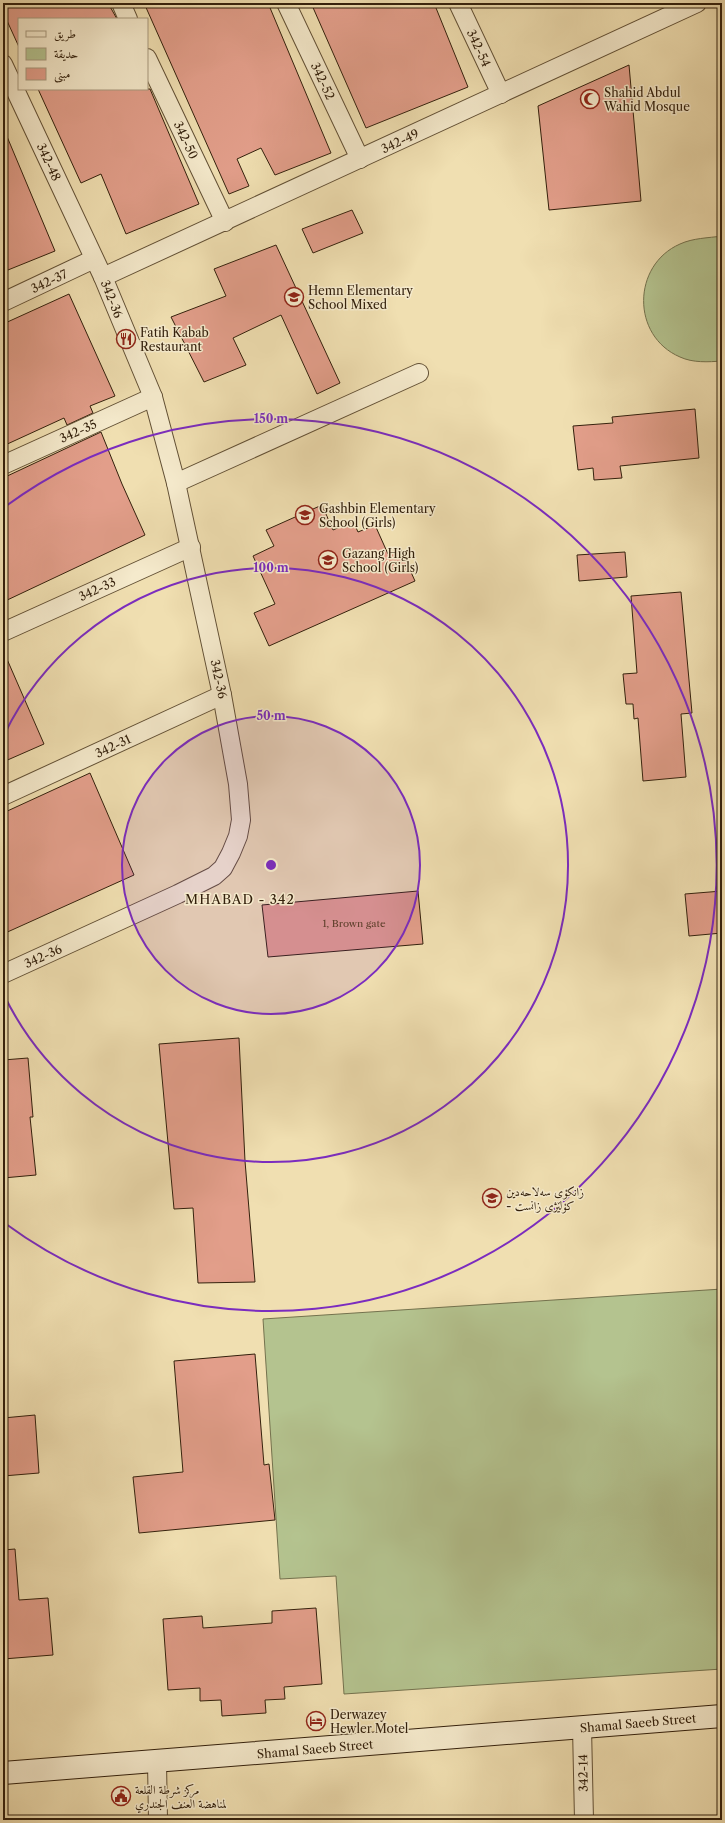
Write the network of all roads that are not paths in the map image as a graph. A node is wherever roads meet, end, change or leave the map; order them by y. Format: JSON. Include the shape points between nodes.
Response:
{"nodes":[{"id":1,"x":121,"y":3,"type":"edge"},
{"id":2,"x":286,"y":3,"type":"edge"},
{"id":3,"x":458,"y":3,"type":"edge"},
{"id":4,"x":697,"y":3,"type":"edge"},
{"id":5,"x":128,"y":18,"type":"edge"},
{"id":6,"x":148,"y":60,"type":"edge"},
{"id":7,"x":3,"y":64,"type":"edge"},
{"id":8,"x":501,"y":94,"type":"junction"},
{"id":9,"x":360,"y":159,"type":"junction"},
{"id":10,"x":225,"y":222,"type":"junction"},
{"id":11,"x":94,"y":259,"type":"junction"},
{"id":12,"x":104,"y":277,"type":"junction"},
{"id":13,"x":3,"y":302,"type":"edge"},
{"id":14,"x":419,"y":373,"type":"dead end"},
{"id":15,"x":153,"y":397,"type":"junction"},
{"id":16,"x":3,"y":465,"type":"edge"},
{"id":17,"x":176,"y":483,"type":"junction"},
{"id":18,"x":191,"y":546,"type":"junction"},
{"id":19,"x":3,"y":632,"type":"edge"},
{"id":20,"x":222,"y":695,"type":"junction"},
{"id":21,"x":3,"y":796,"type":"edge"},
{"id":22,"x":3,"y":974,"type":"edge"},
{"id":23,"x":722,"y":1716,"type":"edge"},
{"id":24,"x":582,"y":1727,"type":"junction"},
{"id":25,"x":157,"y":1762,"type":"junction"},
{"id":26,"x":3,"y":1773,"type":"edge"},
{"id":27,"x":158,"y":1820,"type":"edge"},
{"id":28,"x":584,"y":1820,"type":"edge"}],
"edges":[{"from":1,"to":5,"type":"street"},
{"from":2,"to":9,"type":"street","name":"342-52"},
{"from":3,"to":8,"type":"street","name":"342-54"},
{"from":4,"to":8,"type":"street","name":"342-49"},
{"from":6,"to":10,"type":"street","name":"342-50"},
{"from":7,"to":11,"type":"street","name":"342-48"},
{"from":8,"to":9,"type":"street","name":"342-49"},
{"from":9,"to":10,"type":"street","name":"342-49"},
{"from":10,"to":12,"type":"street","name":"342-49"},
{"from":11,"to":12,"type":"street","name":"342-36"},
{"from":11,"to":13,"type":"street","name":"342-37"},
{"from":12,"to":15,"type":"street","name":"342-36"},
{"from":14,"to":17,"type":"street"},
{"from":15,"to":16,"type":"street","name":"342-35"},
{"from":15,"to":17,"type":"street","name":"342-36"},
{"from":17,"to":18,"type":"street","name":"342-36"},
{"from":18,"to":19,"type":"street","name":"342-33"},
{"from":18,"to":20,"type":"street","name":"342-36"},
{"from":20,"to":21,"type":"street","name":"342-31"},
{"from":20,"to":22,"type":"street","name":"342-36","via":[[242,820],[238,836],[223,868],[214,876],[178,894]]},
{"from":23,"to":24,"type":"street","name":"Shamal Saeeb Street"},
{"from":24,"to":25,"type":"street","name":"Shamal Saeeb Street"},
{"from":24,"to":28,"type":"street","name":"342-14"},
{"from":25,"to":26,"type":"street","name":"Shamal Saeeb Street"},
{"from":25,"to":27,"type":"street"}]}
